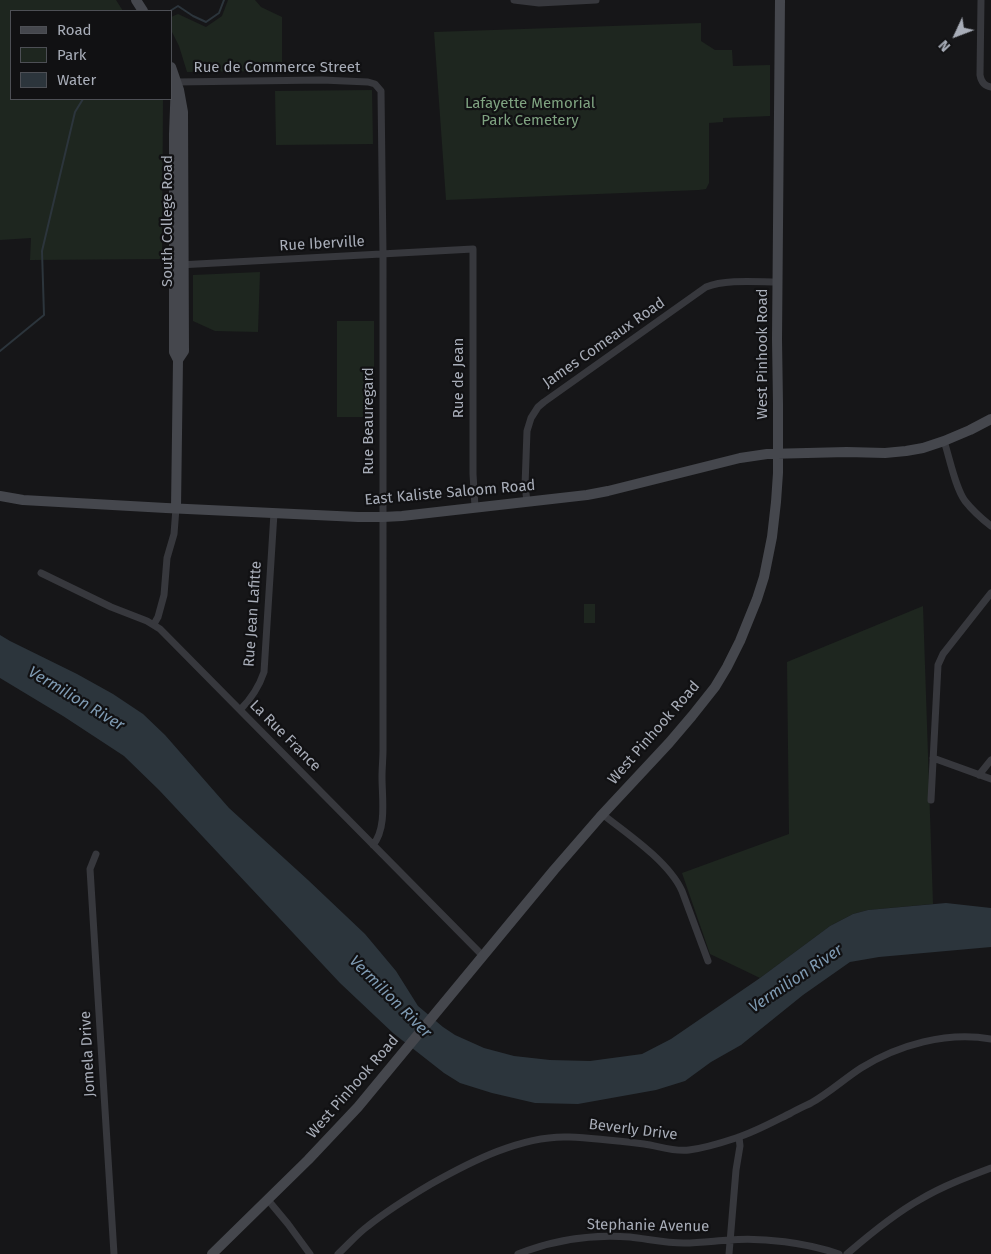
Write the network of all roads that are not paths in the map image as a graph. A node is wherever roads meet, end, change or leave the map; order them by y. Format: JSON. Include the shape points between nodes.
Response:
{"nodes":[{"id":1,"x":514,"y":0,"type":"edge"},
{"id":2,"x":596,"y":0,"type":"edge"},
{"id":3,"x":780,"y":0,"type":"edge"},
{"id":4,"x":981,"y":0,"type":"edge"},
{"id":5,"x":172,"y":70,"type":"edge"},
{"id":6,"x":176,"y":82,"type":"junction"},
{"id":7,"x":378,"y":86,"type":"joint"},
{"id":8,"x":991,"y":87,"type":"edge"},
{"id":9,"x":473,"y":249,"type":"joint"},
{"id":10,"x":383,"y":254,"type":"junction"},
{"id":11,"x":179,"y":265,"type":"junction"},
{"id":12,"x":778,"y":282,"type":"junction"},
{"id":13,"x":991,"y":419,"type":"edge"},
{"id":14,"x":944,"y":441,"type":"junction"},
{"id":15,"x":778,"y":453,"type":"junction"},
{"id":16,"x":0,"y":496,"type":"edge"},
{"id":17,"x":527,"y":501,"type":"junction"},
{"id":18,"x":474,"y":507,"type":"junction"},
{"id":19,"x":176,"y":508,"type":"junction"},
{"id":20,"x":274,"y":513,"type":"junction"},
{"id":21,"x":383,"y":517,"type":"junction"},
{"id":22,"x":991,"y":526,"type":"edge"},
{"id":23,"x":41,"y":573,"type":"dead end"},
{"id":24,"x":991,"y":593,"type":"edge"},
{"id":25,"x":154,"y":624,"type":"junction"},
{"id":26,"x":240,"y":710,"type":"junction"},
{"id":27,"x":933,"y":758,"type":"junction"},
{"id":28,"x":991,"y":760,"type":"edge"},
{"id":29,"x":979,"y":775,"type":"junction"},
{"id":30,"x":991,"y":779,"type":"edge"},
{"id":31,"x":931,"y":800,"type":"dead end"},
{"id":32,"x":602,"y":814,"type":"junction"},
{"id":33,"x":373,"y":845,"type":"junction"},
{"id":34,"x":96,"y":854,"type":"dead end"},
{"id":35,"x":483,"y":956,"type":"junction"},
{"id":36,"x":708,"y":961,"type":"dead end"},
{"id":37,"x":991,"y":1039,"type":"edge"},
{"id":38,"x":739,"y":1137,"type":"junction"},
{"id":39,"x":991,"y":1168,"type":"edge"},
{"id":40,"x":268,"y":1200,"type":"junction"},
{"id":41,"x":730,"y":1240,"type":"junction"},
{"id":42,"x":114,"y":1254,"type":"edge"},
{"id":43,"x":212,"y":1254,"type":"edge"},
{"id":44,"x":310,"y":1254,"type":"edge"},
{"id":45,"x":338,"y":1254,"type":"edge"},
{"id":46,"x":518,"y":1254,"type":"edge"},
{"id":47,"x":729,"y":1254,"type":"edge"},
{"id":48,"x":839,"y":1254,"type":"edge"},
{"id":49,"x":847,"y":1254,"type":"edge"}],
"edges":[{"from":1,"to":2,"type":"street","via":[[539,3]]},
{"from":3,"to":12,"type":"main road","name":"West Pinhook Road"},
{"from":4,"to":8,"type":"street","via":[[980,75],[983,83]]},
{"from":5,"to":6,"type":"main road","name":"South College Road"},
{"from":6,"to":7,"type":"street","name":"Rue de Commerce Street","via":[[322,80],[368,82]]},
{"from":6,"to":11,"type":"main road","name":"South College Road","via":[[182,112]]},
{"from":7,"to":10,"type":"street","name":"Rue Beauregard","via":[[381,94]]},
{"from":9,"to":10,"type":"street","name":"Rue Iberville"},
{"from":9,"to":18,"type":"street","name":"Rue de Jean"},
{"from":10,"to":11,"type":"street","name":"Rue Iberville"},
{"from":10,"to":21,"type":"street","name":"Rue Beauregard"},
{"from":11,"to":19,"type":"main road","name":"South College Road","via":[[184,351],[178,360]]},
{"from":12,"to":15,"type":"main road","name":"West Pinhook Road"},
{"from":12,"to":17,"type":"street","name":"James Comeaux Road","via":[[725,282],[706,287],[544,402],[531,418],[527,431]]},
{"from":13,"to":14,"type":"main road","name":"East Kaliste Saloom Road"},
{"from":14,"to":15,"type":"main road","name":"East Kaliste Saloom Road","via":[[894,453]]},
{"from":14,"to":22,"type":"street","via":[[965,501]]},
{"from":15,"to":17,"type":"main road","name":"East Kaliste Saloom Road","via":[[740,458],[608,492]]},
{"from":15,"to":32,"type":"main road","name":"West Pinhook Road","via":[[775,516],[768,561],[757,600],[736,650],[715,687],[692,716]]},
{"from":16,"to":19,"type":"main road","name":"East Kaliste Saloom Road"},
{"from":17,"to":18,"type":"main road","name":"East Kaliste Saloom Road"},
{"from":18,"to":21,"type":"main road","name":"East Kaliste Saloom Road"},
{"from":19,"to":20,"type":"main road","name":"East Kaliste Saloom Road"},
{"from":19,"to":25,"type":"street","name":"South College Road","via":[[164,595]]},
{"from":20,"to":21,"type":"main road","name":"East Kaliste Saloom Road"},
{"from":20,"to":26,"type":"street","name":"Rue Jean Lafitte","via":[[264,672],[255,692]]},
{"from":21,"to":33,"type":"street","name":"Rue Beauregard","via":[[382,822],[380,835]]},
{"from":23,"to":25,"type":"street","name":"La Rue France"},
{"from":24,"to":27,"type":"street","via":[[939,661]]},
{"from":25,"to":26,"type":"street","name":"La Rue France"},
{"from":26,"to":33,"type":"street","name":"La Rue France"},
{"from":27,"to":29,"type":"street"},
{"from":27,"to":31,"type":"street"},
{"from":28,"to":29,"type":"street"},
{"from":29,"to":30,"type":"street"},
{"from":32,"to":35,"type":"main road","name":"West Pinhook Road"},
{"from":32,"to":36,"type":"street","via":[[654,856],[673,876],[682,891]]},
{"from":33,"to":35,"type":"street","name":"La Rue France"},
{"from":34,"to":42,"type":"street","name":"Jomela Drive","via":[[90,869]]},
{"from":35,"to":40,"type":"main road","name":"West Pinhook Road","via":[[358,1107]]},
{"from":37,"to":38,"type":"street","name":"Beverly Drive","via":[[938,1039],[888,1054],[812,1102]]},
{"from":38,"to":41,"type":"street"},
{"from":38,"to":45,"type":"street","name":"Beverly Drive","via":[[684,1150],[566,1137],[512,1146],[457,1169],[400,1202],[367,1226]]},
{"from":39,"to":49,"type":"street","via":[[920,1199]]},
{"from":40,"to":43,"type":"main road","name":"West Pinhook Road"},
{"from":40,"to":44,"type":"street"},
{"from":41,"to":46,"type":"street","name":"Stephanie Avenue","via":[[682,1243],[630,1237],[586,1238],[560,1241]]},
{"from":41,"to":47,"type":"street"},
{"from":41,"to":48,"type":"street","name":"Stephanie Avenue","via":[[793,1243]]}]}
